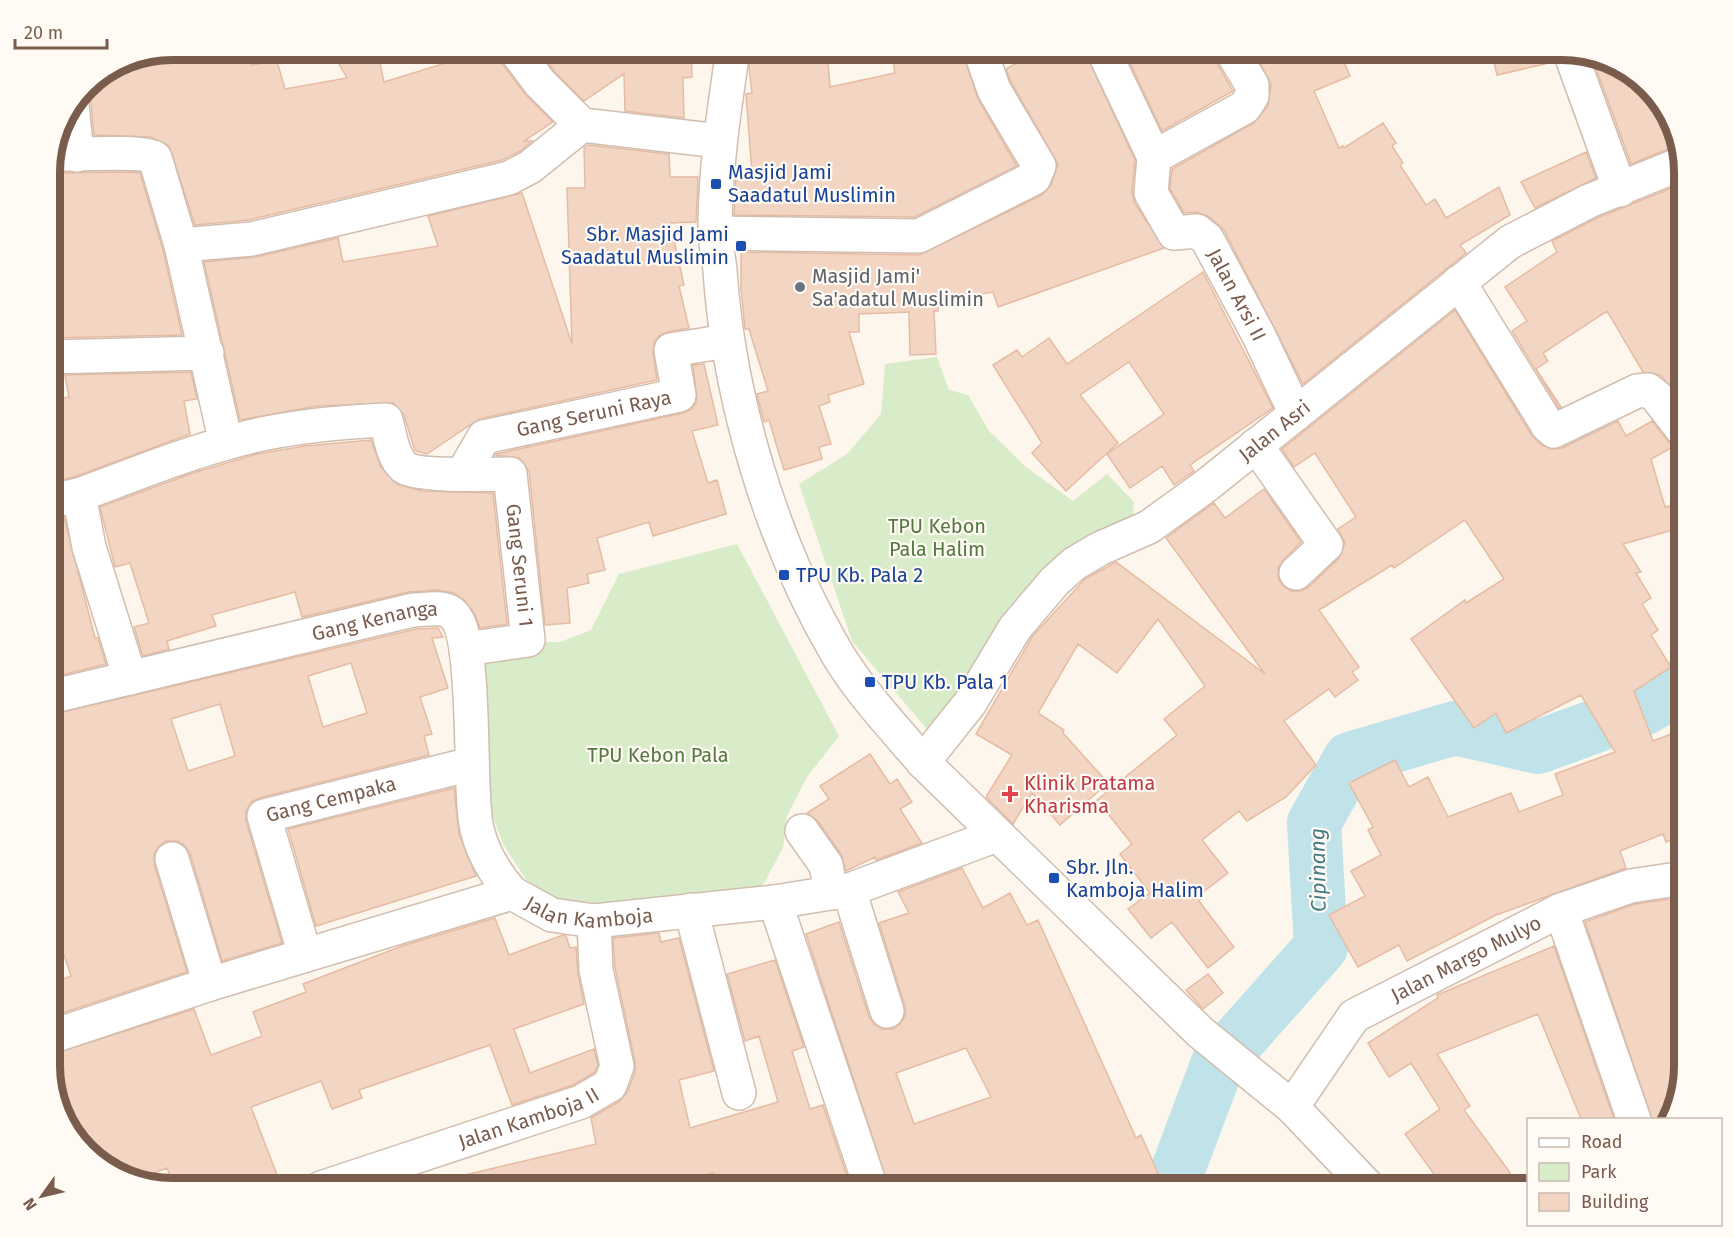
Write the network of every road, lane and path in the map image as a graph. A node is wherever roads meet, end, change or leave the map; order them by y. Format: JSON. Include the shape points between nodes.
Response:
{"nodes":[{"id":1,"x":523,"y":60,"type":"edge"},
{"id":2,"x":732,"y":60,"type":"edge"},
{"id":3,"x":984,"y":60,"type":"edge"},
{"id":4,"x":1108,"y":60,"type":"edge"},
{"id":5,"x":1238,"y":60,"type":"edge"},
{"id":6,"x":1573,"y":61,"type":"edge"},
{"id":7,"x":582,"y":125,"type":"junction"},
{"id":8,"x":68,"y":131,"type":"edge"},
{"id":9,"x":720,"y":141,"type":"junction"},
{"id":10,"x":65,"y":154,"type":"edge"},
{"id":11,"x":1154,"y":157,"type":"junction"},
{"id":12,"x":1674,"y":167,"type":"edge"},
{"id":13,"x":1620,"y":190,"type":"junction"},
{"id":14,"x":715,"y":232,"type":"junction"},
{"id":15,"x":181,"y":245,"type":"junction"},
{"id":16,"x":1459,"y":282,"type":"junction"},
{"id":17,"x":727,"y":340,"type":"junction"},
{"id":18,"x":207,"y":353,"type":"junction"},
{"id":19,"x":60,"y":357,"type":"edge"},
{"id":20,"x":1296,"y":414,"type":"junction"},
{"id":21,"x":1674,"y":419,"type":"edge"},
{"id":22,"x":226,"y":443,"type":"junction"},
{"id":23,"x":1256,"y":445,"type":"junction"},
{"id":24,"x":463,"y":473,"type":"junction"},
{"id":25,"x":64,"y":498,"type":"edge"},
{"id":26,"x":1296,"y":573,"type":"dead end"},
{"id":27,"x":466,"y":649,"type":"junction"},
{"id":28,"x":130,"y":678,"type":"junction"},
{"id":29,"x":60,"y":695,"type":"edge"},
{"id":30,"x":922,"y":762,"type":"junction"},
{"id":31,"x":471,"y":764,"type":"junction"},
{"id":32,"x":802,"y":831,"type":"dead end"},
{"id":33,"x":997,"y":835,"type":"junction"},
{"id":34,"x":172,"y":859,"type":"dead end"},
{"id":35,"x":1674,"y":880,"type":"edge"},
{"id":36,"x":840,"y":892,"type":"junction"},
{"id":37,"x":512,"y":893,"type":"junction"},
{"id":38,"x":775,"y":902,"type":"junction"},
{"id":39,"x":691,"y":910,"type":"junction"},
{"id":40,"x":1560,"y":910,"type":"junction"},
{"id":41,"x":594,"y":921,"type":"junction"},
{"id":42,"x":305,"y":955,"type":"junction"},
{"id":43,"x":210,"y":984,"type":"junction"},
{"id":44,"x":887,"y":1011,"type":"dead end"},
{"id":45,"x":60,"y":1034,"type":"edge"},
{"id":46,"x":739,"y":1093,"type":"dead end"},
{"id":47,"x":1286,"y":1101,"type":"junction"},
{"id":48,"x":1634,"y":1118,"type":"edge"},
{"id":49,"x":351,"y":1178,"type":"edge"},
{"id":50,"x":868,"y":1178,"type":"edge"},
{"id":51,"x":1359,"y":1178,"type":"edge"}],
"edges":[{"from":1,"to":7,"type":"street"},
{"from":2,"to":9,"type":"street"},
{"from":3,"to":14,"type":"street","via":[[994,90],[1039,166],[1034,178],[919,236]]},
{"from":4,"to":11,"type":"street"},
{"from":5,"to":11,"type":"street","via":[[1252,86],[1245,107]]},
{"from":6,"to":13,"type":"street"},
{"from":7,"to":9,"type":"street"},
{"from":7,"to":15,"type":"street","via":[[530,167],[509,178],[252,239]]},
{"from":8,"to":10,"type":"street"},
{"from":9,"to":14,"type":"street"},
{"from":10,"to":15,"type":"street","via":[[153,156]]},
{"from":11,"to":20,"type":"street","name":"Jalan Arsi II","via":[[1152,196],[1174,232],[1197,231],[1207,239]]},
{"from":12,"to":13,"type":"street","name":"Jalan Asri"},
{"from":13,"to":16,"type":"street","name":"Jalan Asri","via":[[1589,201],[1510,242]]},
{"from":14,"to":17,"type":"street"},
{"from":15,"to":18,"type":"street"},
{"from":16,"to":20,"type":"street","name":"Jalan Asri"},
{"from":16,"to":21,"type":"street","via":[[1554,431],[1637,391],[1648,390]]},
{"from":17,"to":24,"type":"street","name":"Gang Seruni Raya","via":[[671,350],[679,395],[484,437]]},
{"from":17,"to":30,"type":"street","via":[[734,381],[773,517],[800,585],[839,657]]},
{"from":18,"to":19,"type":"street"},
{"from":18,"to":22,"type":"street"},
{"from":20,"to":23,"type":"street","name":"Jalan Asri"},
{"from":22,"to":24,"type":"street","via":[[255,435],[386,420],[393,446],[406,469]]},
{"from":22,"to":25,"type":"street"},
{"from":23,"to":26,"type":"street","via":[[1326,545]]},
{"from":23,"to":30,"type":"street","name":"Jalan Asri","via":[[1149,527],[1099,549],[1055,581],[1015,628],[970,703]]},
{"from":24,"to":27,"type":"street","name":"Gang Seruni 1","via":[[510,474],[528,640]]},
{"from":25,"to":28,"type":"street","via":[[89,547]]},
{"from":27,"to":28,"type":"street","name":"Gang Kenanga","via":[[450,612],[413,610]]},
{"from":27,"to":31,"type":"street","name":"Gang Kenanga","via":[[471,686]]},
{"from":28,"to":29,"type":"street","name":"Gang Kenanga"},
{"from":30,"to":33,"type":"street"},
{"from":31,"to":37,"type":"street","name":"Gang Kenanga","via":[[481,844]]},
{"from":31,"to":42,"type":"street","name":"Gang Cempaka","via":[[264,816]]},
{"from":32,"to":36,"type":"street"},
{"from":33,"to":36,"type":"street","name":"Jalan Kamboja"},
{"from":33,"to":47,"type":"street","via":[[1200,1032]]},
{"from":34,"to":43,"type":"street"},
{"from":35,"to":40,"type":"street","name":"Jalan Margo Mulyo","via":[[1631,886]]},
{"from":36,"to":38,"type":"street","name":"Jalan Kamboja"},
{"from":36,"to":44,"type":"street"},
{"from":37,"to":41,"type":"street","name":"Jalan Kamboja","via":[[552,915]]},
{"from":37,"to":42,"type":"street","name":"Jalan Kamboja"},
{"from":38,"to":39,"type":"street","name":"Jalan Kamboja"},
{"from":38,"to":50,"type":"street"},
{"from":39,"to":41,"type":"street","name":"Jalan Kamboja"},
{"from":39,"to":46,"type":"street"},
{"from":40,"to":47,"type":"street","name":"Jalan Margo Mulyo","via":[[1354,1016]]},
{"from":40,"to":48,"type":"street"},
{"from":41,"to":49,"type":"street","name":"Jalan Kamboja II","via":[[596,970],[617,1065],[610,1085],[581,1102]]},
{"from":42,"to":43,"type":"street","name":"Jalan Kamboja"},
{"from":43,"to":45,"type":"street","name":"Jalan Kamboja"},
{"from":47,"to":51,"type":"street"}]}
